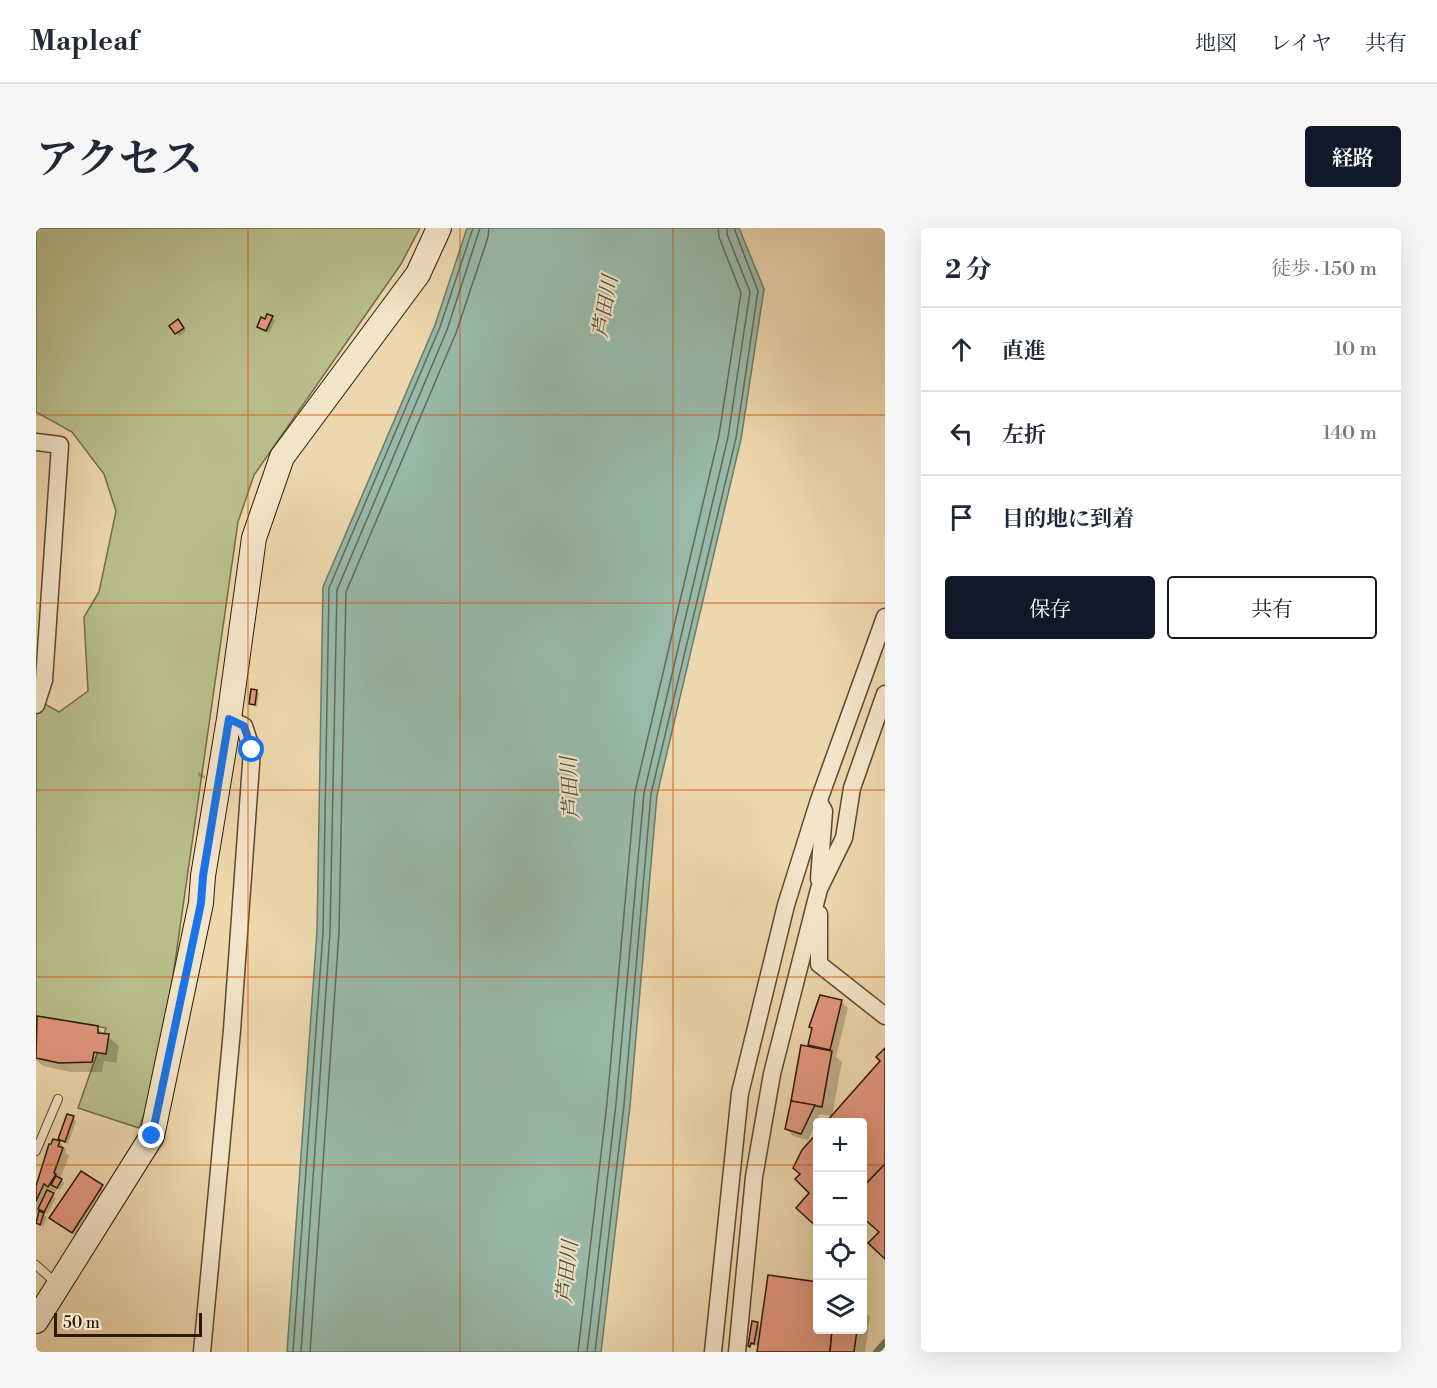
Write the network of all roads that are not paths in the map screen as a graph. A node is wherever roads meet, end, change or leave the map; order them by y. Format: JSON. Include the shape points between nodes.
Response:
{"nodes":[{"id":1,"x":439,"y":228,"type":"edge"},
{"id":2,"x":36,"y":442,"type":"edge"},
{"id":3,"x":885,"y":617,"type":"edge"},
{"id":4,"x":885,"y":694,"type":"edge"},
{"id":5,"x":36,"y":705,"type":"edge"},
{"id":6,"x":229,"y":719,"type":"junction"},
{"id":7,"x":819,"y":800,"type":"junction"},
{"id":8,"x":819,"y":889,"type":"junction"},
{"id":9,"x":885,"y":1016,"type":"edge"},
{"id":10,"x":58,"y":1099,"type":"dead end"},
{"id":11,"x":36,"y":1150,"type":"edge"},
{"id":12,"x":36,"y":1265,"type":"edge"},
{"id":13,"x":58,"y":1284,"type":"junction"},
{"id":14,"x":36,"y":1321,"type":"edge"},
{"id":15,"x":202,"y":1352,"type":"edge"},
{"id":16,"x":713,"y":1352,"type":"edge"},
{"id":17,"x":737,"y":1352,"type":"edge"}],
"edges":[{"from":1,"to":6,"type":"street","via":[[418,274],[282,457],[254,538]]},
{"from":2,"to":5,"type":"street","via":[[60,445],[44,680]]},
{"from":3,"to":7,"type":"street"},
{"from":4,"to":8,"type":"street","via":[[852,788],[844,838]]},
{"from":6,"to":13,"type":"street","via":[[201,903],[152,1136]]},
{"from":6,"to":15,"type":"street","via":[[244,726],[252,750],[232,1030]]},
{"from":7,"to":8,"type":"street","via":[[824,811]]},
{"from":7,"to":16,"type":"street","via":[[786,905],[740,1093]]},
{"from":8,"to":9,"type":"street","via":[[819,964]]},
{"from":8,"to":17,"type":"street","via":[[772,1074],[754,1177]]},
{"from":10,"to":11,"type":"lane"},
{"from":12,"to":13,"type":"lane"},
{"from":13,"to":14,"type":"street"}]}
